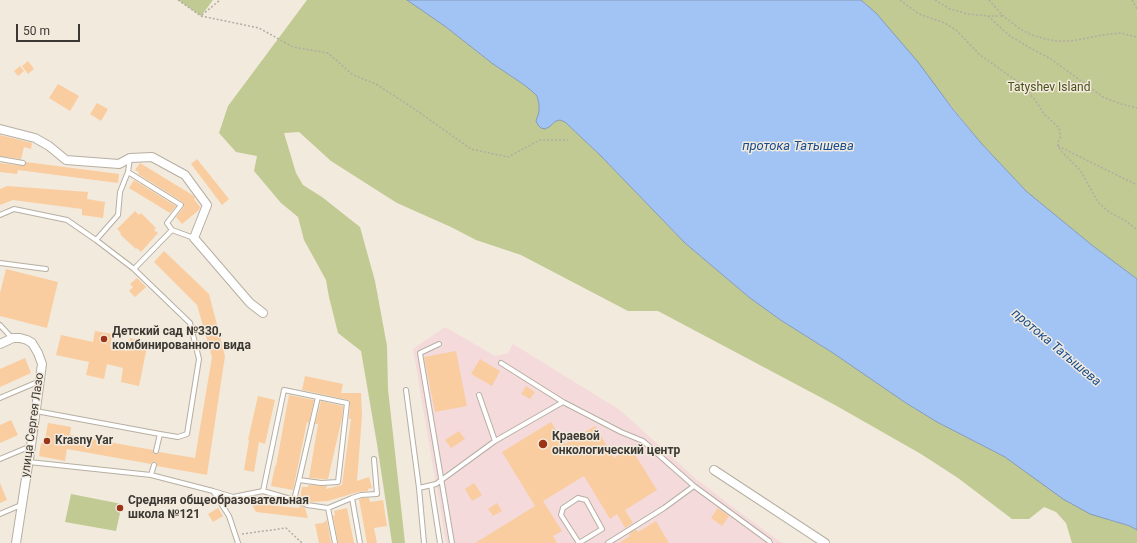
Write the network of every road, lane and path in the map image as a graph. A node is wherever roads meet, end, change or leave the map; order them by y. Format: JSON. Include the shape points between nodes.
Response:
{"nodes":[{"id":1,"x":178,"y":0,"type":"edge"},
{"id":2,"x":220,"y":0,"type":"edge"},
{"id":3,"x":900,"y":0,"type":"edge"},
{"id":4,"x":935,"y":0,"type":"edge"},
{"id":5,"x":989,"y":0,"type":"edge"},
{"id":6,"x":1132,"y":0,"type":"edge"},
{"id":7,"x":1137,"y":9,"type":"edge"},
{"id":8,"x":201,"y":16,"type":"junction"},
{"id":9,"x":988,"y":16,"type":"junction"},
{"id":10,"x":1002,"y":16,"type":"junction"},
{"id":11,"x":1137,"y":37,"type":"edge"},
{"id":12,"x":1137,"y":108,"type":"edge"},
{"id":13,"x":0,"y":129,"type":"edge"},
{"id":14,"x":568,"y":140,"type":"dead end"},
{"id":15,"x":1058,"y":146,"type":"junction"},
{"id":16,"x":130,"y":158,"type":"junction"},
{"id":17,"x":0,"y":159,"type":"edge"},
{"id":18,"x":23,"y":163,"type":"dead end"},
{"id":19,"x":128,"y":172,"type":"junction"},
{"id":20,"x":1137,"y":185,"type":"edge"},
{"id":21,"x":0,"y":215,"type":"edge"},
{"id":22,"x":172,"y":230,"type":"junction"},
{"id":23,"x":1137,"y":230,"type":"edge"},
{"id":24,"x":194,"y":238,"type":"junction"},
{"id":25,"x":96,"y":240,"type":"junction"},
{"id":26,"x":0,"y":263,"type":"edge"},
{"id":27,"x":46,"y":269,"type":"dead end"},
{"id":28,"x":134,"y":269,"type":"junction"},
{"id":29,"x":263,"y":313,"type":"dead end"},
{"id":30,"x":0,"y":325,"type":"edge"},
{"id":31,"x":13,"y":338,"type":"junction"},
{"id":32,"x":0,"y":344,"type":"edge"},
{"id":33,"x":439,"y":344,"type":"dead end"},
{"id":34,"x":501,"y":362,"type":"dead end"},
{"id":35,"x":40,"y":380,"type":"junction"},
{"id":36,"x":406,"y":390,"type":"dead end"},
{"id":37,"x":479,"y":395,"type":"dead end"},
{"id":38,"x":318,"y":397,"type":"junction"},
{"id":39,"x":0,"y":398,"type":"edge"},
{"id":40,"x":563,"y":402,"type":"junction"},
{"id":41,"x":36,"y":411,"type":"junction"},
{"id":42,"x":160,"y":434,"type":"junction"},
{"id":43,"x":495,"y":441,"type":"junction"},
{"id":44,"x":31,"y":446,"type":"junction"},
{"id":45,"x":156,"y":451,"type":"dead end"},
{"id":46,"x":0,"y":459,"type":"edge"},
{"id":47,"x":374,"y":459,"type":"dead end"},
{"id":48,"x":28,"y":462,"type":"junction"},
{"id":49,"x":154,"y":465,"type":"dead end"},
{"id":50,"x":714,"y":470,"type":"dead end"},
{"id":51,"x":151,"y":475,"type":"junction"},
{"id":52,"x":442,"y":479,"type":"junction"},
{"id":53,"x":300,"y":480,"type":"junction"},
{"id":54,"x":431,"y":485,"type":"junction"},
{"id":55,"x":694,"y":486,"type":"junction"},
{"id":56,"x":419,"y":488,"type":"junction"},
{"id":57,"x":213,"y":490,"type":"junction"},
{"id":58,"x":263,"y":491,"type":"junction"},
{"id":59,"x":352,"y":498,"type":"junction"},
{"id":60,"x":294,"y":500,"type":"junction"},
{"id":61,"x":22,"y":505,"type":"junction"},
{"id":62,"x":328,"y":508,"type":"junction"},
{"id":63,"x":0,"y":514,"type":"edge"},
{"id":64,"x":242,"y":534,"type":"dead end"},
{"id":65,"x":822,"y":542,"type":"edge"},
{"id":66,"x":16,"y":543,"type":"edge"},
{"id":67,"x":238,"y":543,"type":"edge"},
{"id":68,"x":302,"y":543,"type":"edge"},
{"id":69,"x":335,"y":543,"type":"edge"},
{"id":70,"x":360,"y":543,"type":"edge"},
{"id":71,"x":424,"y":543,"type":"edge"},
{"id":72,"x":440,"y":543,"type":"edge"},
{"id":73,"x":452,"y":543,"type":"edge"},
{"id":74,"x":579,"y":543,"type":"edge"},
{"id":75,"x":608,"y":543,"type":"edge"},
{"id":76,"x":770,"y":543,"type":"edge"}],
"edges":[{"from":1,"to":8,"type":"path"},
{"from":2,"to":8,"type":"path"},
{"from":3,"to":15,"type":"path","via":[[919,14],[945,23],[958,31],[980,55],[1026,89],[1044,114],[1058,127]]},
{"from":4,"to":9,"type":"path","via":[[968,14]]},
{"from":5,"to":10,"type":"path"},
{"from":6,"to":7,"type":"path"},
{"from":8,"to":14,"type":"path","via":[[259,28],[293,47],[328,53],[353,75],[376,84],[471,149],[508,157],[540,140]]},
{"from":9,"to":10,"type":"path"},
{"from":9,"to":12,"type":"path","via":[[1010,36],[1051,59],[1103,97]]},
{"from":10,"to":11,"type":"path","via":[[1032,35],[1056,41],[1120,34]]},
{"from":13,"to":16,"type":"street","via":[[35,138],[66,160],[119,164]]},
{"from":15,"to":20,"type":"path"},
{"from":15,"to":23,"type":"path","via":[[1080,170],[1098,202]]},
{"from":16,"to":19,"type":"lane"},
{"from":16,"to":24,"type":"street","via":[[152,157],[185,174],[207,205]]},
{"from":17,"to":18,"type":"lane"},
{"from":19,"to":22,"type":"lane","via":[[181,205],[167,223]]},
{"from":19,"to":25,"type":"lane","via":[[120,192],[118,215]]},
{"from":21,"to":25,"type":"lane","via":[[14,209],[67,220]]},
{"from":22,"to":24,"type":"lane"},
{"from":22,"to":28,"type":"lane"},
{"from":24,"to":29,"type":"street","via":[[250,303]]},
{"from":25,"to":28,"type":"lane"},
{"from":26,"to":27,"type":"lane"},
{"from":28,"to":42,"type":"lane","via":[[190,323],[199,359],[187,434],[178,437]]},
{"from":30,"to":31,"type":"lane"},
{"from":31,"to":32,"type":"street"},
{"from":31,"to":35,"type":"street","name":"улица Сергея Лазо","via":[[23,338],[32,343],[41,359]]},
{"from":33,"to":52,"type":"lane","via":[[420,353]]},
{"from":34,"to":40,"type":"lane"},
{"from":35,"to":39,"type":"lane"},
{"from":35,"to":41,"type":"street","name":"улица Сергея Лазо"},
{"from":36,"to":56,"type":"lane"},
{"from":37,"to":43,"type":"lane"},
{"from":38,"to":53,"type":"lane"},
{"from":38,"to":53,"type":"lane","via":[[346,402],[338,482],[321,484]]},
{"from":38,"to":58,"type":"lane","via":[[284,390]]},
{"from":40,"to":43,"type":"lane"},
{"from":40,"to":55,"type":"lane","via":[[643,442]]},
{"from":41,"to":42,"type":"lane"},
{"from":41,"to":44,"type":"street","name":"улица Сергея Лазо"},
{"from":42,"to":45,"type":"lane"},
{"from":43,"to":52,"type":"lane"},
{"from":44,"to":46,"type":"lane"},
{"from":44,"to":48,"type":"street","name":"улица Сергея Лазо"},
{"from":47,"to":59,"type":"lane","via":[[377,494]]},
{"from":48,"to":51,"type":"lane"},
{"from":48,"to":61,"type":"street","name":"улица Сергея Лазо"},
{"from":49,"to":51,"type":"lane"},
{"from":50,"to":65,"type":"street"},
{"from":51,"to":57,"type":"lane"},
{"from":52,"to":54,"type":"lane"},
{"from":52,"to":73,"type":"lane"},
{"from":53,"to":60,"type":"lane"},
{"from":54,"to":56,"type":"lane"},
{"from":54,"to":72,"type":"lane"},
{"from":55,"to":75,"type":"lane"},
{"from":55,"to":76,"type":"lane"},
{"from":56,"to":71,"type":"lane"},
{"from":57,"to":58,"type":"lane","via":[[233,497]]},
{"from":57,"to":67,"type":"lane","via":[[229,516]]},
{"from":58,"to":60,"type":"lane"},
{"from":59,"to":62,"type":"lane"},
{"from":59,"to":70,"type":"lane"},
{"from":60,"to":62,"type":"lane"},
{"from":61,"to":63,"type":"lane"},
{"from":61,"to":66,"type":"street","name":"улица Сергея Лазо"},
{"from":62,"to":69,"type":"lane"},
{"from":64,"to":68,"type":"path","via":[[286,528]]},
{"from":74,"to":74,"type":"lane","via":[[602,528],[586,500],[578,498],[562,508],[561,515]]}]}
